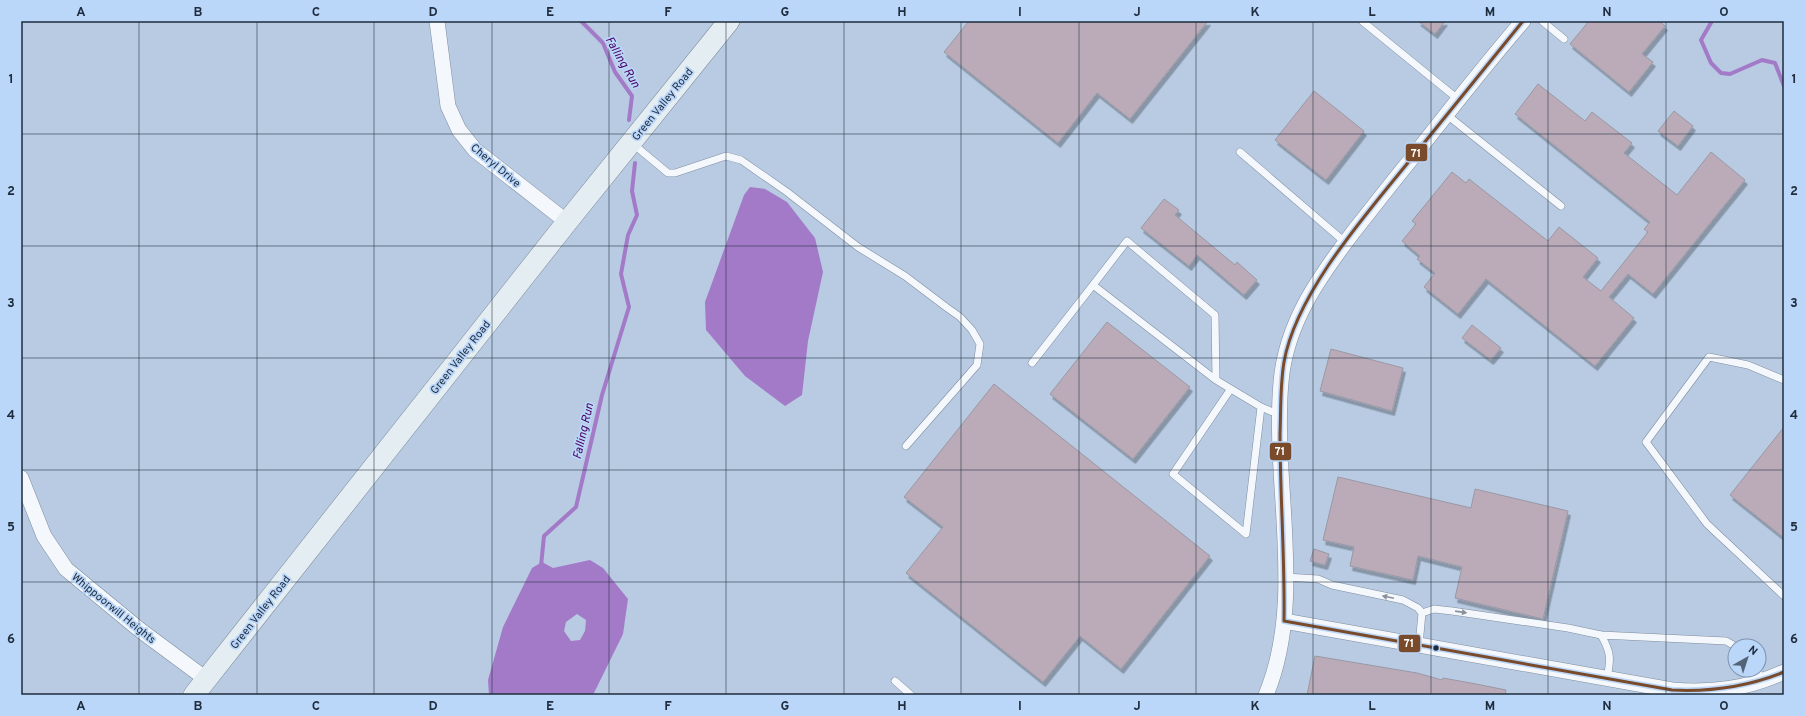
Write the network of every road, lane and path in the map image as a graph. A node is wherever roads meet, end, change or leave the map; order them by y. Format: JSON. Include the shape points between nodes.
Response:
{"nodes":[{"id":1,"x":437,"y":21,"type":"edge"},
{"id":2,"x":729,"y":21,"type":"edge"},
{"id":3,"x":1362,"y":21,"type":"edge"},
{"id":4,"x":1523,"y":21,"type":"edge"},
{"id":5,"x":1542,"y":21,"type":"edge"},
{"id":6,"x":1564,"y":38,"type":"dead end"},
{"id":7,"x":1459,"y":100,"type":"junction"},
{"id":8,"x":1447,"y":115,"type":"junction"},
{"id":9,"x":631,"y":143,"type":"junction"},
{"id":10,"x":1240,"y":152,"type":"dead end"},
{"id":11,"x":1561,"y":206,"type":"dead end"},
{"id":12,"x":567,"y":222,"type":"junction"},
{"id":13,"x":1346,"y":243,"type":"junction"},
{"id":14,"x":1093,"y":286,"type":"junction"},
{"id":15,"x":1032,"y":363,"type":"dead end"},
{"id":16,"x":1216,"y":380,"type":"junction"},
{"id":17,"x":1784,"y":380,"type":"edge"},
{"id":18,"x":1230,"y":390,"type":"junction"},
{"id":19,"x":1261,"y":408,"type":"junction"},
{"id":20,"x":1280,"y":415,"type":"junction"},
{"id":21,"x":906,"y":446,"type":"dead end"},
{"id":22,"x":21,"y":478,"type":"edge"},
{"id":23,"x":1285,"y":577,"type":"junction"},
{"id":24,"x":1784,"y":596,"type":"edge"},
{"id":25,"x":1422,"y":613,"type":"junction"},
{"id":26,"x":1284,"y":621,"type":"junction"},
{"id":27,"x":1601,"y":635,"type":"junction"},
{"id":28,"x":1727,"y":642,"type":"edge"},
{"id":29,"x":1419,"y":645,"type":"junction"},
{"id":30,"x":1784,"y":672,"type":"edge"},
{"id":31,"x":1767,"y":675,"type":"edge"},
{"id":32,"x":1607,"y":678,"type":"junction"},
{"id":33,"x":1755,"y":678,"type":"edge"},
{"id":34,"x":895,"y":681,"type":"dead end"},
{"id":35,"x":200,"y":687,"type":"edge"},
{"id":36,"x":911,"y":695,"type":"edge"},
{"id":37,"x":1266,"y":695,"type":"edge"}],
"edges":[{"from":1,"to":12,"type":"street","name":"Cheryl Drive","via":[[448,106],[459,130],[475,150]]},
{"from":2,"to":9,"type":"street","name":"Green Valley Road"},
{"from":3,"to":7,"type":"lane"},
{"from":4,"to":7,"type":"street"},
{"from":5,"to":6,"type":"lane"},
{"from":7,"to":8,"type":"street"},
{"from":8,"to":11,"type":"lane"},
{"from":8,"to":13,"type":"street"},
{"from":9,"to":12,"type":"street","name":"Green Valley Road"},
{"from":9,"to":21,"type":"lane","via":[[668,173],[675,174],[726,156],[740,160],[858,247],[905,276],[960,317],[972,330],[980,344],[977,365]]},
{"from":10,"to":13,"type":"lane"},
{"from":12,"to":35,"type":"street","name":"Green Valley Road"},
{"from":13,"to":20,"type":"street","via":[[1330,262],[1307,299],[1290,339],[1281,382]]},
{"from":14,"to":15,"type":"lane"},
{"from":14,"to":16,"type":"lane"},
{"from":14,"to":16,"type":"lane","via":[[1127,241],[1215,315]]},
{"from":16,"to":18,"type":"lane"},
{"from":17,"to":24,"type":"lane","via":[[1748,365],[1710,357],[1646,442],[1707,524]]},
{"from":18,"to":19,"type":"lane"},
{"from":18,"to":19,"type":"lane","via":[[1173,474],[1246,534]]},
{"from":19,"to":20,"type":"lane"},
{"from":20,"to":23,"type":"street"},
{"from":22,"to":35,"type":"street","name":"Whippoorwill Heights","via":[[44,536],[66,569],[140,630]]},
{"from":25,"to":23,"type":"lane","one_way":true,"via":[[1404,600],[1332,585],[1318,579]]},
{"from":23,"to":26,"type":"street"},
{"from":25,"to":27,"type":"lane","one_way":true,"via":[[1434,609],[1452,611]]},
{"from":25,"to":29,"type":"lane"},
{"from":26,"to":29,"type":"street"},
{"from":26,"to":37,"type":"street","via":[[1276,665]]},
{"from":27,"to":28,"type":"lane"},
{"from":27,"to":32,"type":"lane","via":[[1608,647],[1610,659]]},
{"from":29,"to":32,"type":"street"},
{"from":30,"to":31,"type":"street"},
{"from":32,"to":33,"type":"street","via":[[1672,690],[1694,691],[1734,689]]},
{"from":34,"to":36,"type":"lane"}]}
